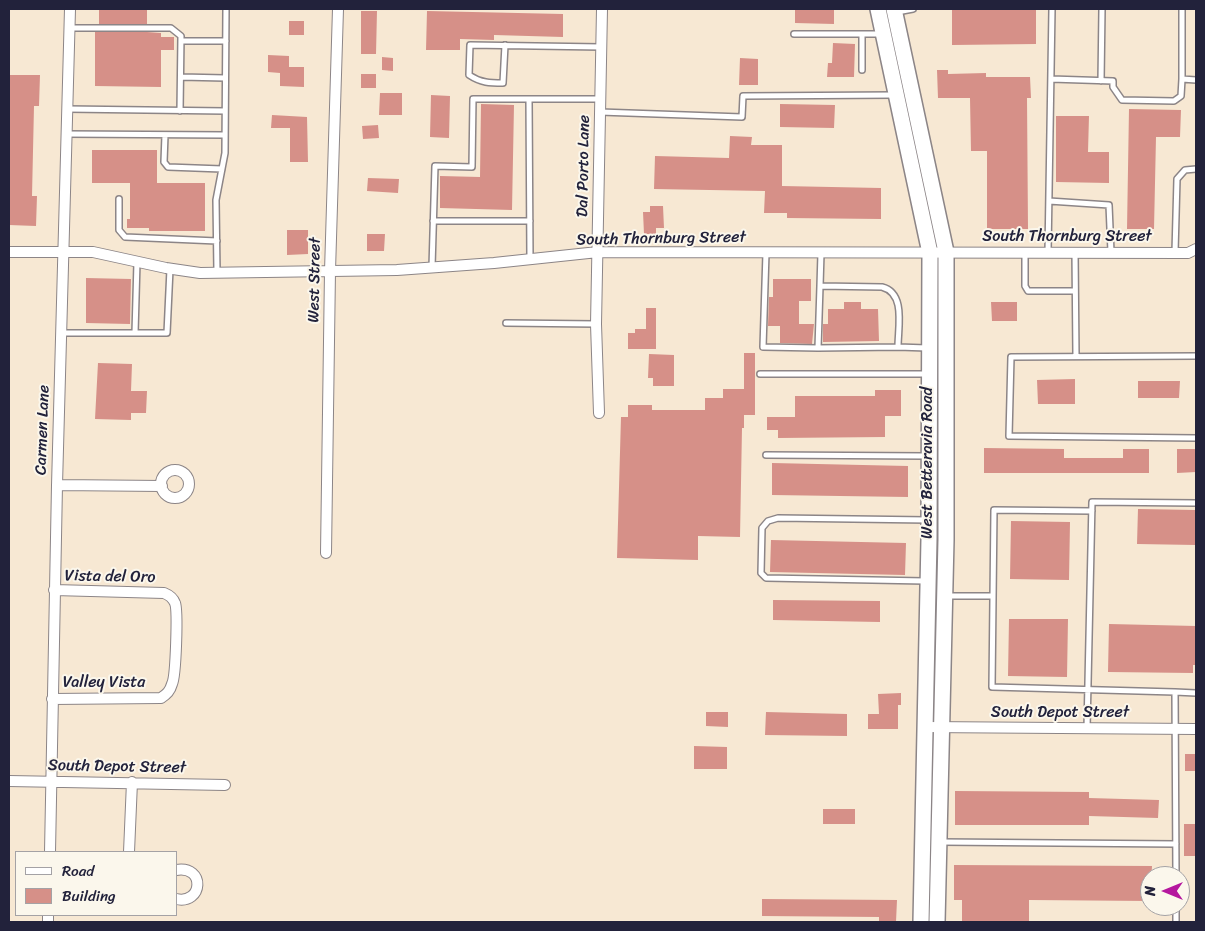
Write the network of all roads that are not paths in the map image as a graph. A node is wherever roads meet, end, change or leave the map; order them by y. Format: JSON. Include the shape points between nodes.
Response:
{"nodes":[{"id":1,"x":70,"y":9,"type":"edge"},
{"id":2,"x":226,"y":9,"type":"edge"},
{"id":3,"x":338,"y":9,"type":"edge"},
{"id":4,"x":602,"y":9,"type":"edge"},
{"id":5,"x":878,"y":9,"type":"edge"},
{"id":6,"x":913,"y":9,"type":"edge"},
{"id":7,"x":1052,"y":9,"type":"edge"},
{"id":8,"x":1102,"y":9,"type":"edge"},
{"id":9,"x":1182,"y":9,"type":"edge"},
{"id":10,"x":894,"y":11,"type":"edge"},
{"id":11,"x":69,"y":28,"type":"junction"},
{"id":12,"x":794,"y":34,"type":"dead end"},
{"id":13,"x":862,"y":34,"type":"junction"},
{"id":14,"x":883,"y":34,"type":"junction"},
{"id":15,"x":181,"y":41,"type":"junction"},
{"id":16,"x":226,"y":41,"type":"junction"},
{"id":17,"x":504,"y":44,"type":"junction"},
{"id":18,"x":601,"y":47,"type":"junction"},
{"id":19,"x":862,"y":70,"type":"dead end"},
{"id":20,"x":181,"y":77,"type":"junction"},
{"id":21,"x":225,"y":78,"type":"junction"},
{"id":22,"x":1051,"y":79,"type":"junction"},
{"id":23,"x":1182,"y":79,"type":"junction"},
{"id":24,"x":1196,"y":80,"type":"edge"},
{"id":25,"x":1101,"y":81,"type":"junction"},
{"id":26,"x":897,"y":95,"type":"junction"},
{"id":27,"x":529,"y":99,"type":"junction"},
{"id":28,"x":600,"y":99,"type":"junction"},
{"id":29,"x":67,"y":110,"type":"junction"},
{"id":30,"x":180,"y":111,"type":"junction"},
{"id":31,"x":225,"y":111,"type":"junction"},
{"id":32,"x":600,"y":112,"type":"junction"},
{"id":33,"x":66,"y":134,"type":"junction"},
{"id":34,"x":165,"y":135,"type":"junction"},
{"id":35,"x":225,"y":135,"type":"junction"},
{"id":36,"x":222,"y":169,"type":"junction"},
{"id":37,"x":1196,"y":169,"type":"edge"},
{"id":38,"x":119,"y":199,"type":"dead end"},
{"id":39,"x":1049,"y":202,"type":"junction"},
{"id":40,"x":433,"y":221,"type":"junction"},
{"id":41,"x":530,"y":221,"type":"junction"},
{"id":42,"x":217,"y":241,"type":"junction"},
{"id":43,"x":1196,"y":249,"type":"edge"},
{"id":44,"x":9,"y":252,"type":"edge"},
{"id":45,"x":64,"y":252,"type":"junction"},
{"id":46,"x":598,"y":252,"type":"junction"},
{"id":47,"x":946,"y":252,"type":"junction"},
{"id":48,"x":1025,"y":252,"type":"junction"},
{"id":49,"x":1048,"y":252,"type":"junction"},
{"id":50,"x":1074,"y":252,"type":"junction"},
{"id":51,"x":1111,"y":252,"type":"junction"},
{"id":52,"x":1175,"y":252,"type":"junction"},
{"id":53,"x":766,"y":253,"type":"junction"},
{"id":54,"x":821,"y":253,"type":"junction"},
{"id":55,"x":930,"y":253,"type":"junction"},
{"id":56,"x":530,"y":259,"type":"junction"},
{"id":57,"x":137,"y":261,"type":"junction"},
{"id":58,"x":432,"y":268,"type":"junction"},
{"id":59,"x":170,"y":269,"type":"junction"},
{"id":60,"x":330,"y":271,"type":"junction"},
{"id":61,"x":217,"y":272,"type":"junction"},
{"id":62,"x":820,"y":286,"type":"junction"},
{"id":63,"x":1074,"y":291,"type":"junction"},
{"id":64,"x":506,"y":323,"type":"dead end"},
{"id":65,"x":596,"y":324,"type":"junction"},
{"id":66,"x":61,"y":333,"type":"junction"},
{"id":67,"x":135,"y":333,"type":"junction"},
{"id":68,"x":898,"y":347,"type":"junction"},
{"id":69,"x":818,"y":348,"type":"junction"},
{"id":70,"x":930,"y":348,"type":"junction"},
{"id":71,"x":1076,"y":356,"type":"junction"},
{"id":72,"x":1196,"y":356,"type":"edge"},
{"id":73,"x":760,"y":374,"type":"dead end"},
{"id":74,"x":930,"y":374,"type":"junction"},
{"id":75,"x":599,"y":413,"type":"dead end"},
{"id":76,"x":1196,"y":438,"type":"edge"},
{"id":77,"x":766,"y":455,"type":"dead end"},
{"id":78,"x":930,"y":456,"type":"junction"},
{"id":79,"x":56,"y":485,"type":"junction"},
{"id":80,"x":162,"y":486,"type":"dead end"},
{"id":81,"x":1196,"y":503,"type":"edge"},
{"id":82,"x":1092,"y":512,"type":"junction"},
{"id":83,"x":929,"y":520,"type":"junction"},
{"id":84,"x":326,"y":553,"type":"dead end"},
{"id":85,"x":928,"y":581,"type":"junction"},
{"id":86,"x":54,"y":590,"type":"junction"},
{"id":87,"x":944,"y":596,"type":"junction"},
{"id":88,"x":993,"y":596,"type":"junction"},
{"id":89,"x":175,"y":649,"type":"joint"},
{"id":90,"x":1088,"y":691,"type":"junction"},
{"id":91,"x":1175,"y":692,"type":"junction"},
{"id":92,"x":1196,"y":693,"type":"edge"},
{"id":93,"x":52,"y":699,"type":"junction"},
{"id":94,"x":924,"y":727,"type":"junction"},
{"id":95,"x":940,"y":727,"type":"junction"},
{"id":96,"x":1087,"y":728,"type":"junction"},
{"id":97,"x":1175,"y":728,"type":"junction"},
{"id":98,"x":1196,"y":728,"type":"edge"},
{"id":99,"x":9,"y":781,"type":"edge"},
{"id":100,"x":51,"y":781,"type":"junction"},
{"id":101,"x":132,"y":782,"type":"junction"},
{"id":102,"x":225,"y":784,"type":"dead end"},
{"id":103,"x":938,"y":842,"type":"junction"},
{"id":104,"x":1176,"y":844,"type":"junction"},
{"id":105,"x":50,"y":851,"type":"edge"},
{"id":106,"x":129,"y":851,"type":"edge"},
{"id":107,"x":1176,"y":866,"type":"edge"},
{"id":108,"x":178,"y":870,"type":"edge"},
{"id":109,"x":178,"y":899,"type":"edge"},
{"id":110,"x":921,"y":922,"type":"edge"},
{"id":111,"x":937,"y":922,"type":"edge"}],
"edges":[{"from":1,"to":11,"type":"street","name":"Carmen Lane"},
{"from":2,"to":16,"type":"lane"},
{"from":3,"to":60,"type":"street","name":"West Street"},
{"from":4,"to":18,"type":"street","name":"Dal Porto Lane"},
{"from":5,"to":14,"type":"main road","name":"West Betteravia Road"},
{"from":6,"to":10,"type":"lane"},
{"from":7,"to":22,"type":"lane"},
{"from":8,"to":25,"type":"lane"},
{"from":9,"to":23,"type":"lane"},
{"from":10,"to":47,"type":"main road","name":"West Betteravia Road"},
{"from":11,"to":15,"type":"lane","via":[[171,28],[181,36]]},
{"from":11,"to":29,"type":"street","name":"Carmen Lane"},
{"from":12,"to":13,"type":"lane"},
{"from":13,"to":14,"type":"lane"},
{"from":13,"to":19,"type":"lane"},
{"from":14,"to":26,"type":"main road","name":"West Betteravia Road"},
{"from":15,"to":16,"type":"lane"},
{"from":15,"to":20,"type":"lane"},
{"from":16,"to":21,"type":"lane"},
{"from":17,"to":17,"type":"lane","via":[[470,45],[470,76],[488,84],[503,83]]},
{"from":17,"to":18,"type":"lane"},
{"from":18,"to":28,"type":"street","name":"Dal Porto Lane"},
{"from":20,"to":21,"type":"lane"},
{"from":20,"to":30,"type":"lane"},
{"from":21,"to":31,"type":"lane"},
{"from":22,"to":25,"type":"lane"},
{"from":22,"to":39,"type":"lane"},
{"from":23,"to":24,"type":"lane"},
{"from":23,"to":25,"type":"lane","via":[[1181,96],[1174,101],[1122,100],[1113,87],[1113,81]]},
{"from":26,"to":32,"type":"lane","via":[[743,96],[742,117]]},
{"from":26,"to":55,"type":"main road","name":"West Betteravia Road"},
{"from":27,"to":28,"type":"lane"},
{"from":27,"to":40,"type":"lane","via":[[473,98],[472,167],[435,166]]},
{"from":27,"to":41,"type":"lane"},
{"from":28,"to":32,"type":"street","name":"Dal Porto Lane"},
{"from":29,"to":30,"type":"lane"},
{"from":29,"to":33,"type":"street","name":"Carmen Lane"},
{"from":30,"to":31,"type":"lane"},
{"from":31,"to":35,"type":"lane"},
{"from":32,"to":46,"type":"street","name":"Dal Porto Lane"},
{"from":33,"to":34,"type":"lane"},
{"from":33,"to":45,"type":"street","name":"Carmen Lane"},
{"from":34,"to":35,"type":"lane"},
{"from":34,"to":36,"type":"lane","via":[[164,162],[168,167]]},
{"from":35,"to":36,"type":"lane"},
{"from":36,"to":42,"type":"lane","via":[[216,200]]},
{"from":37,"to":52,"type":"lane","via":[[1185,170],[1176,179]]},
{"from":38,"to":42,"type":"lane","via":[[119,230],[124,237]]},
{"from":39,"to":49,"type":"lane"},
{"from":39,"to":51,"type":"lane","via":[[1109,204]]},
{"from":40,"to":41,"type":"lane"},
{"from":40,"to":58,"type":"lane"},
{"from":41,"to":56,"type":"lane"},
{"from":42,"to":61,"type":"lane"},
{"from":43,"to":52,"type":"street","name":"South Thornburg Street","via":[[1188,253]]},
{"from":44,"to":45,"type":"street","name":"South Thornburg Street"},
{"from":45,"to":57,"type":"street","name":"South Thornburg Street","via":[[107,254]]},
{"from":45,"to":66,"type":"street","name":"Carmen Lane"},
{"from":46,"to":53,"type":"street","name":"South Thornburg Street"},
{"from":46,"to":56,"type":"street","name":"South Thornburg Street"},
{"from":46,"to":65,"type":"street","name":"Dal Porto Lane"},
{"from":47,"to":48,"type":"street","name":"South Thornburg Street"},
{"from":47,"to":55,"type":"street","name":"South Thornburg Street"},
{"from":47,"to":87,"type":"main road","name":"West Betteravia Road"},
{"from":48,"to":49,"type":"street","name":"South Thornburg Street"},
{"from":48,"to":63,"type":"lane","via":[[1025,286],[1028,291]]},
{"from":49,"to":50,"type":"street","name":"South Thornburg Street"},
{"from":50,"to":51,"type":"street","name":"South Thornburg Street"},
{"from":50,"to":63,"type":"lane"},
{"from":51,"to":52,"type":"street","name":"South Thornburg Street"},
{"from":53,"to":54,"type":"street","name":"South Thornburg Street"},
{"from":53,"to":69,"type":"lane","via":[[763,347]]},
{"from":54,"to":55,"type":"street","name":"South Thornburg Street"},
{"from":54,"to":62,"type":"lane"},
{"from":55,"to":70,"type":"main road","name":"West Betteravia Road"},
{"from":56,"to":58,"type":"street","name":"South Thornburg Street"},
{"from":57,"to":59,"type":"street","name":"South Thornburg Street"},
{"from":57,"to":67,"type":"lane"},
{"from":58,"to":60,"type":"street","name":"South Thornburg Street"},
{"from":59,"to":61,"type":"street","name":"South Thornburg Street"},
{"from":59,"to":67,"type":"lane","via":[[167,333]]},
{"from":60,"to":61,"type":"street","name":"South Thornburg Street"},
{"from":60,"to":84,"type":"street","name":"West Street"},
{"from":62,"to":68,"type":"lane","via":[[891,290],[898,300]]},
{"from":62,"to":69,"type":"lane"},
{"from":63,"to":71,"type":"lane"},
{"from":64,"to":65,"type":"lane"},
{"from":65,"to":75,"type":"street","name":"Dal Porto Lane"},
{"from":66,"to":67,"type":"lane"},
{"from":66,"to":79,"type":"street","name":"Carmen Lane"},
{"from":68,"to":69,"type":"lane"},
{"from":68,"to":70,"type":"lane"},
{"from":70,"to":74,"type":"main road","name":"West Betteravia Road"},
{"from":71,"to":72,"type":"lane"},
{"from":71,"to":76,"type":"lane","via":[[1011,357],[1009,436]]},
{"from":73,"to":74,"type":"lane"},
{"from":74,"to":78,"type":"main road","name":"West Betteravia Road"},
{"from":77,"to":78,"type":"lane"},
{"from":78,"to":83,"type":"main road","name":"West Betteravia Road"},
{"from":79,"to":80,"type":"street"},
{"from":79,"to":86,"type":"street","name":"Carmen Lane"},
{"from":81,"to":82,"type":"lane","via":[[1092,502]]},
{"from":82,"to":88,"type":"lane","via":[[994,510]]},
{"from":82,"to":90,"type":"lane"},
{"from":83,"to":85,"type":"main road","name":"West Betteravia Road"},
{"from":83,"to":85,"type":"lane","via":[[778,518],[768,521],[762,528],[761,573],[766,578]]},
{"from":85,"to":94,"type":"main road","name":"West Betteravia Road"},
{"from":86,"to":89,"type":"street","name":"Vista del Oro","via":[[164,593],[176,604]]},
{"from":86,"to":93,"type":"street","name":"Carmen Lane"},
{"from":87,"to":88,"type":"lane"},
{"from":87,"to":95,"type":"main road","name":"West Betteravia Road"},
{"from":88,"to":90,"type":"lane","via":[[992,688]]},
{"from":89,"to":93,"type":"street","name":"Valley Vista","via":[[174,681],[169,693],[160,698]]},
{"from":90,"to":91,"type":"lane"},
{"from":90,"to":96,"type":"lane"},
{"from":91,"to":92,"type":"lane"},
{"from":91,"to":97,"type":"lane"},
{"from":93,"to":100,"type":"street","name":"Carmen Lane"},
{"from":94,"to":95,"type":"street","name":"South Depot Street"},
{"from":94,"to":110,"type":"main road","name":"West Betteravia Road"},
{"from":95,"to":96,"type":"street","name":"South Depot Street"},
{"from":95,"to":103,"type":"main road","name":"West Betteravia Road"},
{"from":96,"to":97,"type":"street","name":"South Depot Street"},
{"from":97,"to":98,"type":"street","name":"South Depot Street"},
{"from":97,"to":104,"type":"lane"},
{"from":99,"to":100,"type":"street","name":"South Depot Street"},
{"from":100,"to":101,"type":"street","name":"South Depot Street"},
{"from":100,"to":105,"type":"street","name":"Carmen Lane"},
{"from":101,"to":102,"type":"street","name":"South Depot Street"},
{"from":101,"to":106,"type":"street"},
{"from":103,"to":104,"type":"lane"},
{"from":103,"to":111,"type":"main road","name":"West Betteravia Road"},
{"from":104,"to":107,"type":"lane"},
{"from":108,"to":109,"type":"street","via":[[194,874],[198,884],[191,897]]}]}
